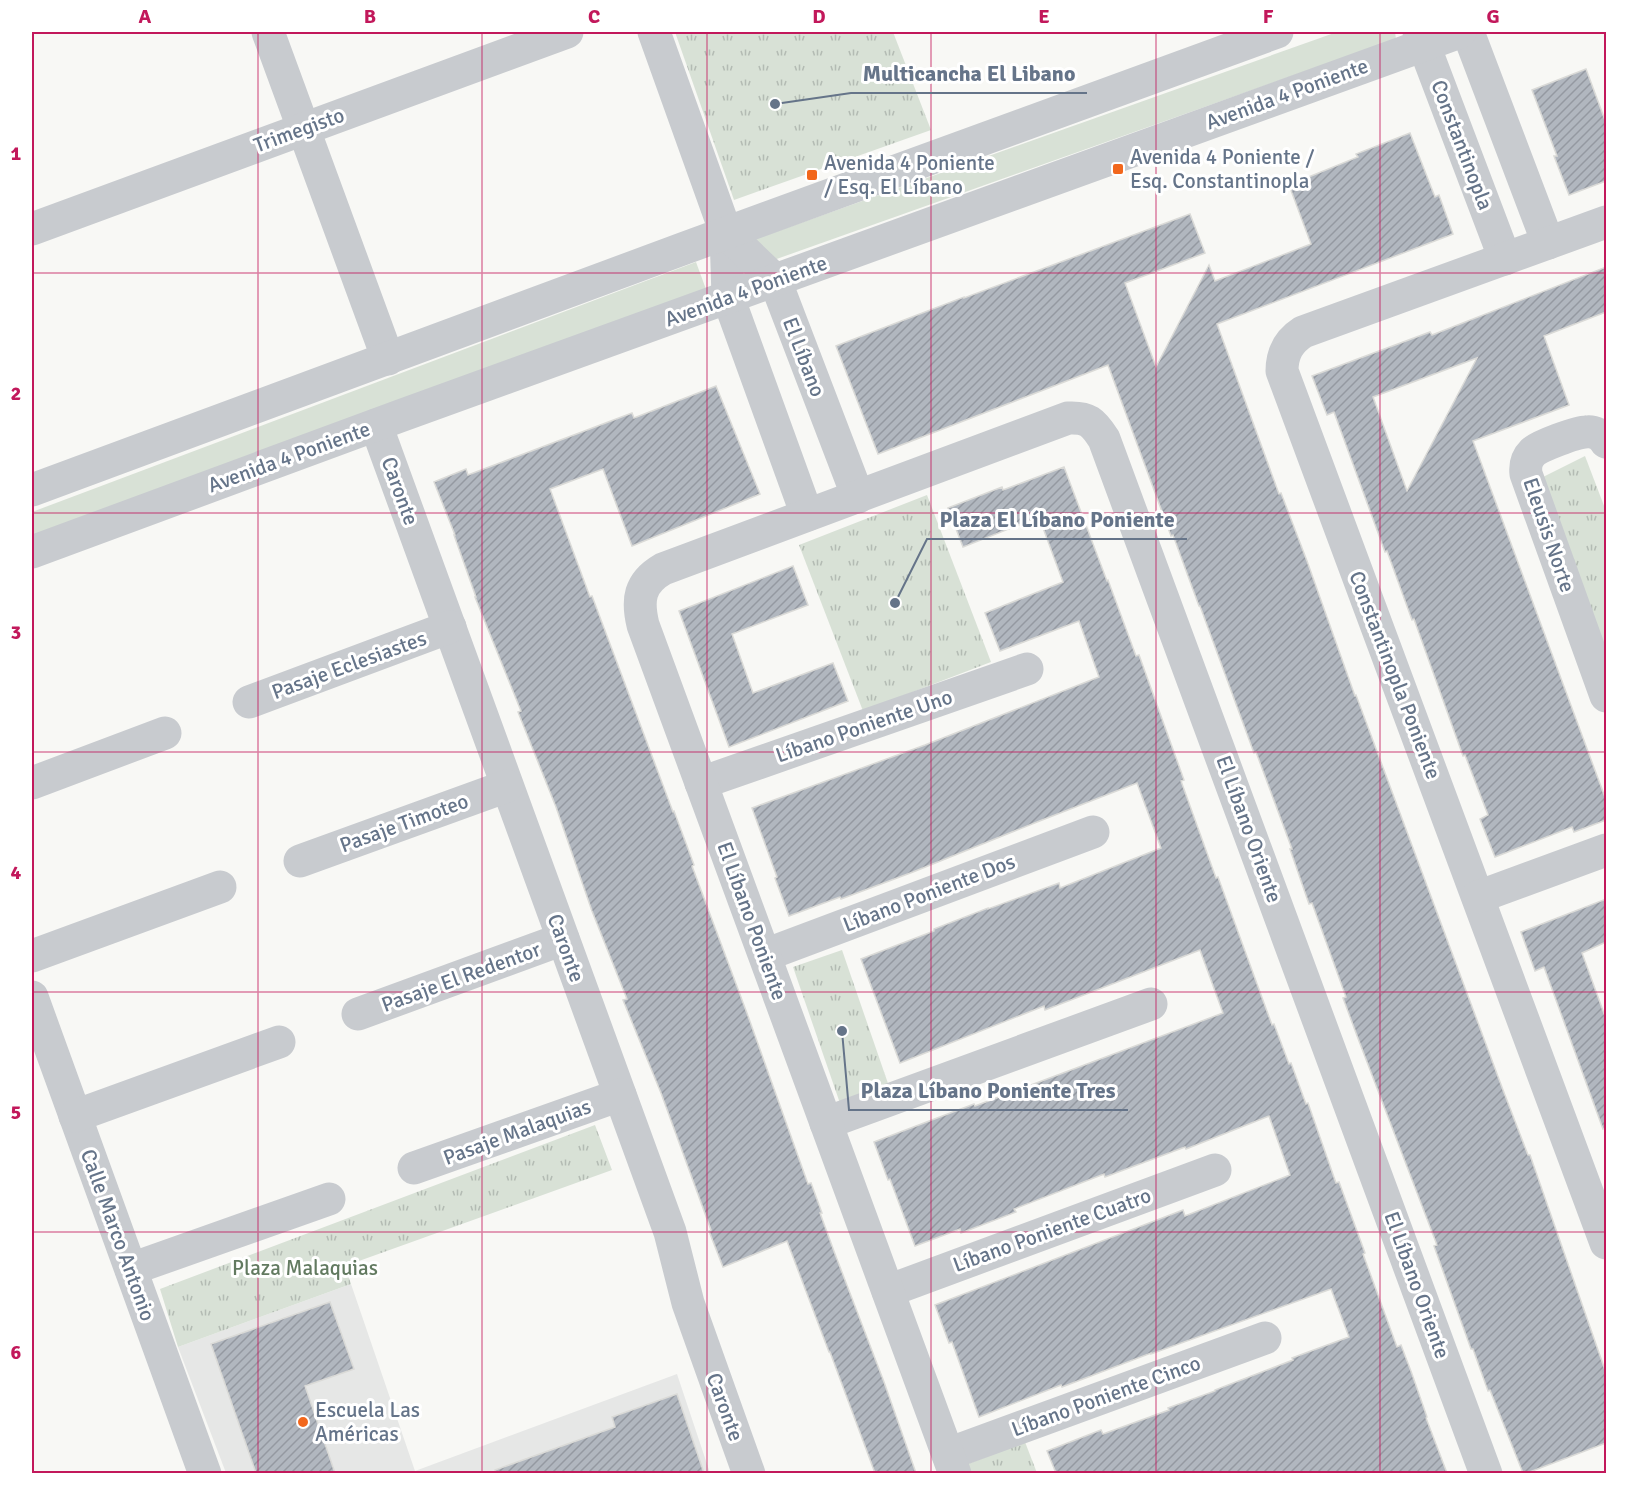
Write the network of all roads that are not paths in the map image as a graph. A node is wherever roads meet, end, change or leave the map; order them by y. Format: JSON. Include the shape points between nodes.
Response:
{"nodes":[{"id":1,"x":268,"y":32,"type":"edge"},
{"id":2,"x":567,"y":32,"type":"edge"},
{"id":3,"x":654,"y":32,"type":"edge"},
{"id":4,"x":1277,"y":32,"type":"edge"},
{"id":5,"x":1460,"y":32,"type":"edge"},
{"id":6,"x":1467,"y":32,"type":"edge"},
{"id":7,"x":1421,"y":38,"type":"edge"},
{"id":8,"x":304,"y":129,"type":"junction"},
{"id":9,"x":1606,"y":222,"type":"edge"},
{"id":10,"x":32,"y":230,"type":"edge"},
{"id":11,"x":726,"y":233,"type":"junction"},
{"id":12,"x":1526,"y":251,"type":"junction"},
{"id":13,"x":775,"y":280,"type":"junction"},
{"id":14,"x":728,"y":297,"type":"junction"},
{"id":15,"x":387,"y":359,"type":"junction"},
{"id":16,"x":376,"y":425,"type":"junction"},
{"id":17,"x":1606,"y":442,"type":"edge"},
{"id":18,"x":32,"y":490,"type":"edge"},
{"id":19,"x":858,"y":497,"type":"junction"},
{"id":20,"x":807,"y":515,"type":"junction"},
{"id":21,"x":32,"y":552,"type":"edge"},
{"id":22,"x":450,"y":627,"type":"junction"},
{"id":23,"x":1027,"y":669,"type":"dead end"},
{"id":24,"x":1606,"y":696,"type":"edge"},
{"id":25,"x":249,"y":702,"type":"dead end"},
{"id":26,"x":165,"y":733,"type":"dead end"},
{"id":27,"x":32,"y":783,"type":"edge"},
{"id":28,"x":701,"y":783,"type":"junction"},
{"id":29,"x":507,"y":786,"type":"junction"},
{"id":30,"x":1093,"y":832,"type":"dead end"},
{"id":31,"x":1606,"y":850,"type":"edge"},
{"id":32,"x":300,"y":861,"type":"dead end"},
{"id":33,"x":220,"y":887,"type":"dead end"},
{"id":34,"x":1478,"y":897,"type":"junction"},
{"id":35,"x":563,"y":939,"type":"junction"},
{"id":36,"x":765,"y":955,"type":"junction"},
{"id":37,"x":32,"y":956,"type":"edge"},
{"id":38,"x":32,"y":998,"type":"edge"},
{"id":39,"x":1152,"y":1004,"type":"dead end"},
{"id":40,"x":358,"y":1014,"type":"dead end"},
{"id":41,"x":279,"y":1042,"type":"dead end"},
{"id":42,"x":620,"y":1095,"type":"junction"},
{"id":43,"x":75,"y":1116,"type":"junction"},
{"id":44,"x":826,"y":1123,"type":"junction"},
{"id":45,"x":414,"y":1168,"type":"dead end"},
{"id":46,"x":1215,"y":1170,"type":"dead end"},
{"id":47,"x":329,"y":1199,"type":"dead end"},
{"id":48,"x":1606,"y":1243,"type":"edge"},
{"id":49,"x":131,"y":1269,"type":"junction"},
{"id":50,"x":888,"y":1291,"type":"junction"},
{"id":51,"x":1265,"y":1338,"type":"dead end"},
{"id":52,"x":952,"y":1463,"type":"edge"},
{"id":53,"x":205,"y":1473,"type":"edge"},
{"id":54,"x":749,"y":1473,"type":"edge"},
{"id":55,"x":1486,"y":1473,"type":"edge"}],
"edges":[{"from":1,"to":8,"type":"street"},
{"from":2,"to":8,"type":"street","name":"Trimegisto"},
{"from":3,"to":11,"type":"street","name":"El Líbano"},
{"from":4,"to":11,"type":"street"},
{"from":5,"to":7,"type":"street","name":"Avenida 4 Poniente"},
{"from":6,"to":12,"type":"street"},
{"from":7,"to":12,"type":"street","name":"Constantinopla"},
{"from":7,"to":13,"type":"street","name":"Avenida 4 Poniente"},
{"from":8,"to":10,"type":"street","name":"Trimegisto"},
{"from":8,"to":15,"type":"street"},
{"from":9,"to":12,"type":"street","name":"Constantinopla Poniente"},
{"from":11,"to":13,"type":"street","name":"El Líbano"},
{"from":11,"to":14,"type":"street","name":"El Líbano"},
{"from":11,"to":15,"type":"street"},
{"from":12,"to":34,"type":"street","name":"Constantinopla Poniente","via":[[1303,332],[1289,344],[1282,361],[1284,380]]},
{"from":13,"to":14,"type":"street","name":"Avenida 4 Poniente"},
{"from":13,"to":19,"type":"street","name":"El Líbano"},
{"from":14,"to":16,"type":"street","name":"Avenida 4 Poniente"},
{"from":14,"to":20,"type":"street","name":"El Líbano"},
{"from":15,"to":18,"type":"street"},
{"from":16,"to":21,"type":"street","name":"Avenida 4 Poniente"},
{"from":16,"to":22,"type":"street","name":"Caronte"},
{"from":17,"to":24,"type":"street","name":"Eleusis Norte","via":[[1596,433],[1578,434],[1539,448],[1526,466]]},
{"from":19,"to":20,"type":"street","name":"El Líbano Poniente"},
{"from":19,"to":55,"type":"street","name":"El Líbano Oriente","via":[[1068,418],[1089,420],[1097,428],[1113,461]]},
{"from":20,"to":28,"type":"street","name":"El Líbano Poniente","via":[[663,569],[653,574],[644,587],[639,609],[643,626]]},
{"from":22,"to":25,"type":"street","name":"Pasaje Eclesiastes"},
{"from":22,"to":29,"type":"street","name":"Caronte"},
{"from":23,"to":28,"type":"street","name":"Líbano Poniente Uno"},
{"from":26,"to":27,"type":"street"},
{"from":28,"to":36,"type":"street","name":"El Líbano Poniente"},
{"from":29,"to":32,"type":"street","name":"Pasaje Timoteo"},
{"from":29,"to":35,"type":"street","name":"Caronte"},
{"from":30,"to":36,"type":"street","name":"Líbano Poniente Dos"},
{"from":31,"to":34,"type":"street"},
{"from":33,"to":37,"type":"street"},
{"from":34,"to":48,"type":"street","name":"Constantinopla Poniente"},
{"from":35,"to":40,"type":"street","name":"Pasaje El Redentor"},
{"from":35,"to":42,"type":"street","name":"Caronte"},
{"from":36,"to":44,"type":"street","name":"El Líbano Poniente"},
{"from":38,"to":43,"type":"street","name":"Calle Marco Antonio"},
{"from":39,"to":44,"type":"street"},
{"from":41,"to":43,"type":"street"},
{"from":42,"to":45,"type":"street","name":"Pasaje Malaquias"},
{"from":42,"to":54,"type":"street","name":"Caronte","via":[[670,1232],[688,1303]]},
{"from":43,"to":49,"type":"street","name":"Calle Marco Antonio"},
{"from":44,"to":50,"type":"street","name":"El Líbano Poniente"},
{"from":46,"to":50,"type":"street","name":"Líbano Poniente Cuatro"},
{"from":47,"to":49,"type":"street"},
{"from":49,"to":53,"type":"street","name":"Calle Marco Antonio"},
{"from":50,"to":52,"type":"street","name":"El Líbano Poniente"},
{"from":51,"to":52,"type":"street","name":"Líbano Poniente Cinco"}]}
